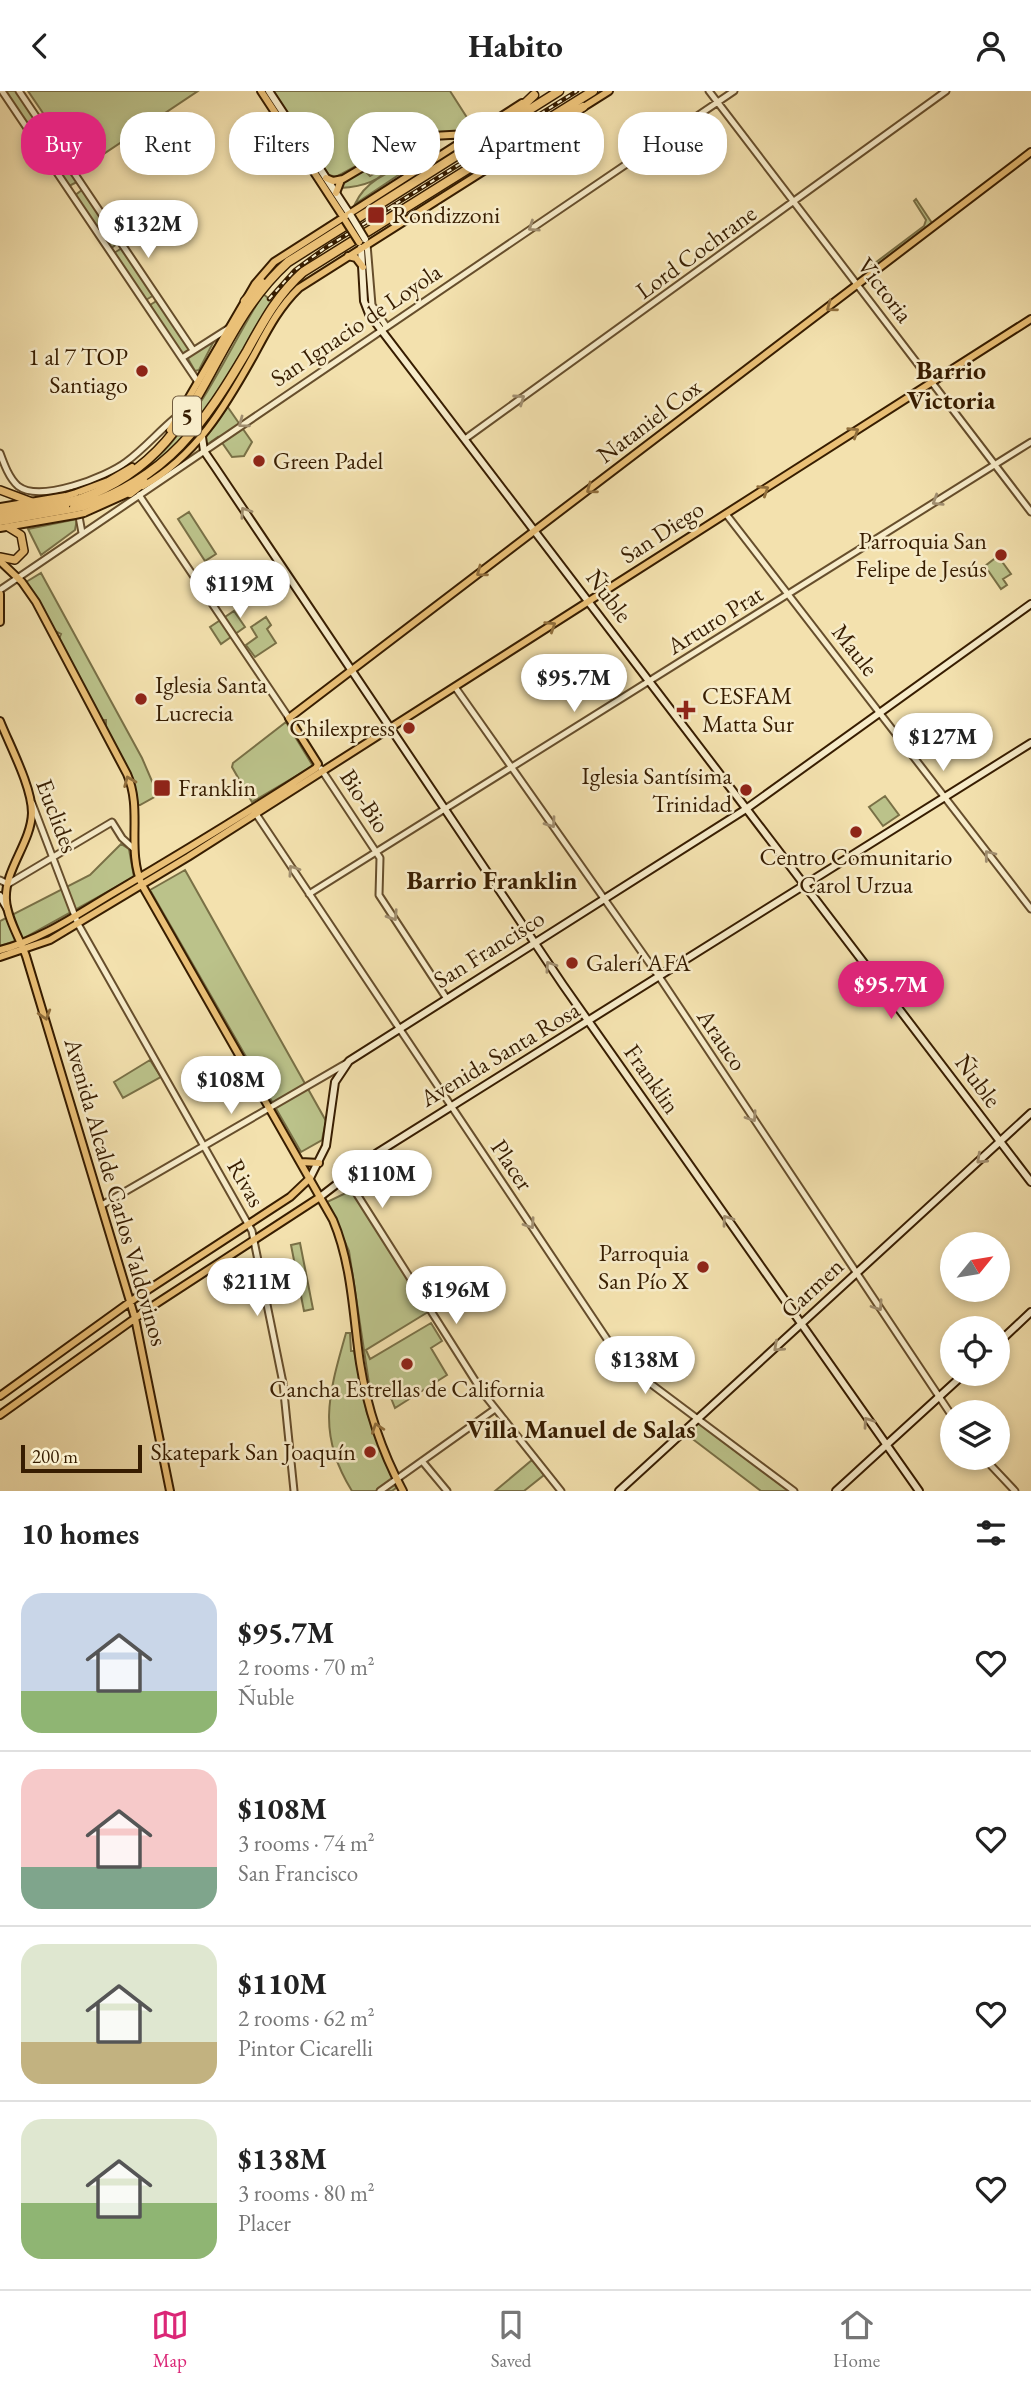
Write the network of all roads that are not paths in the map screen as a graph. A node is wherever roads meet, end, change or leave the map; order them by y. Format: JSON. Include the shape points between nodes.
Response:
{"nodes":[{"id":1,"x":2,"y":91,"type":"edge"},
{"id":2,"x":19,"y":91,"type":"edge"},
{"id":3,"x":261,"y":91,"type":"edge"},
{"id":4,"x":269,"y":91,"type":"edge"},
{"id":5,"x":559,"y":91,"type":"edge"},
{"id":6,"x":593,"y":91,"type":"edge"},
{"id":7,"x":609,"y":91,"type":"edge"},
{"id":8,"x":709,"y":91,"type":"edge"},
{"id":9,"x":734,"y":91,"type":"edge"},
{"id":10,"x":946,"y":91,"type":"edge"},
{"id":11,"x":538,"y":93,"type":"edge"},
{"id":12,"x":718,"y":102,"type":"junction"},
{"id":13,"x":583,"y":107,"type":"junction"},
{"id":14,"x":507,"y":112,"type":"edge"},
{"id":15,"x":517,"y":112,"type":"edge"},
{"id":16,"x":526,"y":112,"type":"edge"},
{"id":17,"x":559,"y":112,"type":"edge"},
{"id":18,"x":573,"y":112,"type":"edge"},
{"id":19,"x":1031,"y":152,"type":"edge"},
{"id":20,"x":454,"y":158,"type":"edge"},
{"id":21,"x":350,"y":175,"type":"edge"},
{"id":22,"x":407,"y":175,"type":"edge"},
{"id":23,"x":457,"y":175,"type":"edge"},
{"id":24,"x":326,"y":178,"type":"junction"},
{"id":25,"x":343,"y":179,"type":"junction"},
{"id":26,"x":336,"y":193,"type":"junction"},
{"id":27,"x":794,"y":201,"type":"junction"},
{"id":28,"x":347,"y":216,"type":"junction"},
{"id":29,"x":363,"y":243,"type":"junction"},
{"id":30,"x":348,"y":256,"type":"junction"},
{"id":31,"x":288,"y":262,"type":"junction"},
{"id":32,"x":363,"y":267,"type":"junction"},
{"id":33,"x":859,"y":285,"type":"junction"},
{"id":34,"x":245,"y":301,"type":"junction"},
{"id":35,"x":1031,"y":319,"type":"edge"},
{"id":36,"x":229,"y":328,"type":"junction"},
{"id":37,"x":383,"y":328,"type":"junction"},
{"id":38,"x":185,"y":338,"type":"junction"},
{"id":39,"x":174,"y":346,"type":"junction"},
{"id":40,"x":193,"y":351,"type":"junction"},
{"id":41,"x":182,"y":358,"type":"junction"},
{"id":42,"x":933,"y":382,"type":"junction"},
{"id":43,"x":198,"y":383,"type":"junction"},
{"id":44,"x":180,"y":414,"type":"junction"},
{"id":45,"x":202,"y":437,"type":"junction"},
{"id":46,"x":465,"y":439,"type":"junction"},
{"id":47,"x":1031,"y":442,"type":"edge"},
{"id":48,"x":178,"y":449,"type":"junction"},
{"id":49,"x":204,"y":451,"type":"junction"},
{"id":50,"x":0,"y":453,"type":"edge"},
{"id":51,"x":995,"y":464,"type":"junction"},
{"id":52,"x":79,"y":484,"type":"junction"},
{"id":53,"x":62,"y":488,"type":"junction"},
{"id":54,"x":0,"y":490,"type":"edge"},
{"id":55,"x":135,"y":494,"type":"junction"},
{"id":56,"x":32,"y":502,"type":"junction"},
{"id":57,"x":75,"y":503,"type":"junction"},
{"id":58,"x":0,"y":507,"type":"edge"},
{"id":59,"x":1031,"y":512,"type":"edge"},
{"id":60,"x":0,"y":513,"type":"edge"},
{"id":61,"x":726,"y":514,"type":"junction"},
{"id":62,"x":0,"y":521,"type":"edge"},
{"id":63,"x":4,"y":527,"type":"edge"},
{"id":64,"x":536,"y":531,"type":"junction"},
{"id":65,"x":82,"y":533,"type":"junction"},
{"id":66,"x":0,"y":559,"type":"edge"},
{"id":67,"x":18,"y":577,"type":"junction"},
{"id":68,"x":0,"y":592,"type":"edge"},
{"id":69,"x":789,"y":594,"type":"junction"},
{"id":70,"x":589,"y":602,"type":"junction"},
{"id":71,"x":1031,"y":604,"type":"edge"},
{"id":72,"x":0,"y":622,"type":"edge"},
{"id":73,"x":352,"y":671,"type":"junction"},
{"id":74,"x":650,"y":681,"type":"junction"},
{"id":75,"x":455,"y":687,"type":"junction"},
{"id":76,"x":880,"y":713,"type":"junction"},
{"id":77,"x":289,"y":718,"type":"junction"},
{"id":78,"x":0,"y":721,"type":"edge"},
{"id":79,"x":391,"y":729,"type":"junction"},
{"id":80,"x":1031,"y":743,"type":"edge"},
{"id":81,"x":318,"y":764,"type":"junction"},
{"id":82,"x":511,"y":768,"type":"junction"},
{"id":83,"x":323,"y":772,"type":"junction"},
{"id":84,"x":945,"y":796,"type":"junction"},
{"id":85,"x":30,"y":797,"type":"junction"},
{"id":86,"x":746,"y":809,"type":"junction"},
{"id":87,"x":445,"y":810,"type":"junction"},
{"id":88,"x":254,"y":811,"type":"junction"},
{"id":89,"x":133,"y":849,"type":"junction"},
{"id":90,"x":375,"y":853,"type":"junction"},
{"id":91,"x":53,"y":858,"type":"junction"},
{"id":92,"x":134,"y":860,"type":"junction"},
{"id":93,"x":152,"y":870,"type":"junction"},
{"id":94,"x":0,"y":880,"type":"edge"},
{"id":95,"x":140,"y":882,"type":"junction"},
{"id":96,"x":8,"y":884,"type":"junction"},
{"id":97,"x":804,"y":885,"type":"junction"},
{"id":98,"x":309,"y":894,"type":"junction"},
{"id":99,"x":0,"y":896,"type":"edge"},
{"id":100,"x":604,"y":899,"type":"junction"},
{"id":101,"x":8,"y":909,"type":"junction"},
{"id":102,"x":1031,"y":909,"type":"edge"},
{"id":103,"x":74,"y":916,"type":"junction"},
{"id":104,"x":0,"y":918,"type":"edge"},
{"id":105,"x":78,"y":923,"type":"junction"},
{"id":106,"x":534,"y":943,"type":"junction"},
{"id":107,"x":23,"y":947,"type":"junction"},
{"id":108,"x":0,"y":950,"type":"edge"},
{"id":109,"x":0,"y":957,"type":"edge"},
{"id":110,"x":660,"y":978,"type":"junction"},
{"id":111,"x":447,"y":999,"type":"junction"},
{"id":112,"x":589,"y":1023,"type":"junction"},
{"id":113,"x":400,"y":1028,"type":"junction"},
{"id":114,"x":344,"y":1065,"type":"junction"},
{"id":115,"x":452,"y":1106,"type":"junction"},
{"id":116,"x":270,"y":1109,"type":"junction"},
{"id":117,"x":1031,"y":1112,"type":"edge"},
{"id":118,"x":1000,"y":1141,"type":"junction"},
{"id":119,"x":205,"y":1146,"type":"junction"},
{"id":120,"x":300,"y":1162,"type":"junction"},
{"id":121,"x":319,"y":1163,"type":"junction"},
{"id":122,"x":346,"y":1177,"type":"junction"},
{"id":123,"x":310,"y":1178,"type":"junction"},
{"id":124,"x":1031,"y":1182,"type":"edge"},
{"id":125,"x":302,"y":1187,"type":"junction"},
{"id":126,"x":316,"y":1189,"type":"junction"},
{"id":127,"x":320,"y":1196,"type":"junction"},
{"id":128,"x":102,"y":1205,"type":"junction"},
{"id":129,"x":250,"y":1224,"type":"junction"},
{"id":130,"x":255,"y":1239,"type":"junction"},
{"id":131,"x":857,"y":1273,"type":"junction"},
{"id":132,"x":131,"y":1302,"type":"junction"},
{"id":133,"x":1031,"y":1312,"type":"edge"},
{"id":134,"x":135,"y":1318,"type":"junction"},
{"id":135,"x":801,"y":1326,"type":"junction"},
{"id":136,"x":1010,"y":1332,"type":"edge"},
{"id":137,"x":951,"y":1386,"type":"edge"},
{"id":138,"x":0,"y":1396,"type":"edge"},
{"id":139,"x":939,"y":1397,"type":"junction"},
{"id":140,"x":941,"y":1400,"type":"edge"},
{"id":141,"x":495,"y":1409,"type":"junction"},
{"id":142,"x":0,"y":1415,"type":"edge"},
{"id":143,"x":698,"y":1419,"type":"junction"},
{"id":144,"x":885,"y":1446,"type":"junction"},
{"id":145,"x":422,"y":1461,"type":"junction"},
{"id":146,"x":995,"y":1470,"type":"edge"},
{"id":147,"x":397,"y":1479,"type":"junction"},
{"id":148,"x":170,"y":1491,"type":"edge"},
{"id":149,"x":294,"y":1491,"type":"edge"},
{"id":150,"x":380,"y":1491,"type":"edge"},
{"id":151,"x":403,"y":1491,"type":"edge"},
{"id":152,"x":447,"y":1491,"type":"edge"},
{"id":153,"x":561,"y":1491,"type":"edge"},
{"id":154,"x":619,"y":1491,"type":"edge"},
{"id":155,"x":794,"y":1491,"type":"edge"},
{"id":156,"x":836,"y":1491,"type":"edge"},
{"id":157,"x":919,"y":1491,"type":"edge"},
{"id":158,"x":1015,"y":1491,"type":"edge"}],
"edges":[{"from":1,"to":39,"type":"street"},
{"from":2,"to":38,"type":"street"},
{"from":3,"to":28,"type":"main road","name":"Ñuble"},
{"from":4,"to":24,"type":"main road"},
{"from":5,"to":16,"type":"highway","number":"5"},
{"from":6,"to":17,"type":"highway","number":"5"},
{"from":7,"to":13,"type":"main road"},
{"from":8,"to":12,"type":"street","name":"Victoria"},
{"from":9,"to":12,"type":"street","name":"San Ignacio de Loyola"},
{"from":10,"to":27,"type":"street","name":"Lord Cochrane"},
{"from":11,"to":14,"type":"main road"},
{"from":11,"to":15,"type":"highway"},
{"from":12,"to":27,"type":"street","name":"Victoria"},
{"from":12,"to":37,"type":"street","name":"San Ignacio de Loyola","one_way":true},
{"from":13,"to":18,"type":"highway"},
{"from":13,"to":29,"type":"main road"},
{"from":19,"to":33,"type":"main road","name":"Nataniel Cox"},
{"from":20,"to":31,"type":"highway","number":"5"},
{"from":21,"to":25,"type":"main road"},
{"from":22,"to":28,"type":"main road"},
{"from":23,"to":48,"type":"highway","number":"5","via":[[296,278],[269,313],[211,411]]},
{"from":24,"to":25,"type":"main road"},
{"from":24,"to":26,"type":"main road"},
{"from":25,"to":26,"type":"main road"},
{"from":26,"to":28,"type":"main road"},
{"from":27,"to":33,"type":"street","name":"Victoria"},
{"from":46,"to":27,"type":"street","name":"Lord Cochrane","one_way":true},
{"from":28,"to":29,"type":"main road","name":"Ñuble","bridge":true},
{"from":28,"to":34,"type":"main road","via":[[278,259]]},
{"from":29,"to":30,"type":"main road"},
{"from":29,"to":32,"type":"main road","name":"Ñuble"},
{"from":29,"to":37,"type":"street","name":"Ñuble","via":[[372,305]]},
{"from":30,"to":32,"type":"main road","via":[[357,258]]},
{"from":30,"to":45,"type":"main road","via":[[286,302],[228,402]]},
{"from":31,"to":34,"type":"highway"},
{"from":31,"to":57,"type":"highway","number":"5","via":[[257,297],[169,441],[129,475]]},
{"from":32,"to":37,"type":"main road","name":"Ñuble","via":[[365,304]]},
{"from":33,"to":42,"type":"street","name":"Victoria"},
{"from":33,"to":64,"type":"main road","name":"Nataniel Cox","one_way":true},
{"from":34,"to":36,"type":"main road"},
{"from":35,"to":42,"type":"main road","name":"San Diego"},
{"from":36,"to":40,"type":"street"},
{"from":36,"to":43,"type":"main road"},
{"from":37,"to":46,"type":"main road","name":"Ñuble"},
{"from":37,"to":49,"type":"street","name":"San Ignacio de Loyola","one_way":true},
{"from":38,"to":39,"type":"street","via":[[182,345]]},
{"from":38,"to":40,"type":"street"},
{"from":39,"to":41,"type":"street"},
{"from":40,"to":41,"type":"street"},
{"from":41,"to":43,"type":"street"},
{"from":42,"to":51,"type":"street","name":"Victoria"},
{"from":61,"to":42,"type":"main road","name":"San Diego","one_way":true},
{"from":43,"to":44,"type":"main road"},
{"from":44,"to":52,"type":"street","via":[[125,463]]},
{"from":44,"to":57,"type":"main road","via":[[163,439],[139,461]]},
{"from":45,"to":49,"type":"main road","name":"Franklin"},
{"from":45,"to":55,"type":"main road"},
{"from":46,"to":64,"type":"main road","name":"Ñuble"},
{"from":47,"to":51,"type":"street","name":"Arturo Prat"},
{"from":48,"to":55,"type":"highway"},
{"from":48,"to":57,"type":"highway","number":"5","via":[[131,485]]},
{"from":49,"to":55,"type":"street","name":"San Ignacio de Loyola"},
{"from":73,"to":49,"type":"main road","name":"Franklin","one_way":true},
{"from":50,"to":53,"type":"street","via":[[21,488],[34,492]]},
{"from":51,"to":59,"type":"street","name":"Victoria"},
{"from":51,"to":69,"type":"street","name":"Arturo Prat","one_way":true},
{"from":52,"to":53,"type":"street"},
{"from":52,"to":57,"type":"street"},
{"from":53,"to":57,"type":"street"},
{"from":54,"to":56,"type":"highway"},
{"from":55,"to":57,"type":"main road"},
{"from":55,"to":65,"type":"street","name":"San Ignacio de Loyola"},
{"from":55,"to":77,"type":"street","name":"Bio-Bio"},
{"from":56,"to":57,"type":"main road"},
{"from":56,"to":58,"type":"main road"},
{"from":57,"to":60,"type":"highway","number":"5"},
{"from":57,"to":62,"type":"highway","number":"5"},
{"from":57,"to":63,"type":"main road"},
{"from":57,"to":65,"type":"street"},
{"from":61,"to":69,"type":"street","name":"Maule"},
{"from":61,"to":70,"type":"main road","name":"San Diego"},
{"from":63,"to":66,"type":"highway","via":[[22,535],[24,551],[15,560]]},
{"from":64,"to":70,"type":"main road","name":"Ñuble"},
{"from":64,"to":73,"type":"main road","name":"Nataniel Cox","one_way":true},
{"from":65,"to":67,"type":"street","name":"San Ignacio de Loyola"},
{"from":66,"to":67,"type":"main road"},
{"from":67,"to":68,"type":"street","name":"San Ignacio de Loyola"},
{"from":89,"to":67,"type":"main road","one_way":true,"via":[[131,783]]},
{"from":68,"to":72,"type":"main road"},
{"from":69,"to":74,"type":"street","name":"Arturo Prat"},
{"from":69,"to":76,"type":"street","name":"Maule"},
{"from":70,"to":74,"type":"main road","name":"Ñuble"},
{"from":75,"to":70,"type":"main road","name":"San Diego","one_way":true},
{"from":71,"to":76,"type":"main road","name":"San Francisco"},
{"from":73,"to":77,"type":"main road","name":"Nataniel Cox"},
{"from":73,"to":79,"type":"main road","name":"Franklin"},
{"from":74,"to":82,"type":"street","name":"Arturo Prat"},
{"from":74,"to":86,"type":"main road","name":"Ñuble"},
{"from":75,"to":79,"type":"main road","name":"San Diego"},
{"from":75,"to":82,"type":"street","name":"Arauco"},
{"from":76,"to":84,"type":"street","name":"Maule"},
{"from":76,"to":86,"type":"main road","name":"San Francisco"},
{"from":77,"to":81,"type":"main road","name":"Bio-Bio"},
{"from":78,"to":85,"type":"main road","name":"Euclides"},
{"from":79,"to":83,"type":"main road","name":"San Diego"},
{"from":79,"to":87,"type":"main road","name":"Franklin"},
{"from":80,"to":84,"type":"main road","name":"Avenida Santa Rosa"},
{"from":81,"to":83,"type":"street","name":"Bio-Bio"},
{"from":81,"to":88,"type":"main road","name":"San Diego"},
{"from":82,"to":87,"type":"street","name":"Arturo Prat"},
{"from":82,"to":100,"type":"street","name":"Arauco","one_way":true},
{"from":83,"to":88,"type":"main road","name":"San Diego"},
{"from":83,"to":90,"type":"street","name":"Bio-Bio"},
{"from":84,"to":97,"type":"main road","name":"Avenida Santa Rosa"},
{"from":102,"to":84,"type":"street","name":"Maule","one_way":true},
{"from":85,"to":91,"type":"street","name":"Euclides"},
{"from":85,"to":96,"type":"main road","via":[[30,826]]},
{"from":86,"to":97,"type":"main road","name":"Ñuble"},
{"from":86,"to":100,"type":"main road","name":"San Francisco"},
{"from":87,"to":90,"type":"street","name":"Arturo Prat"},
{"from":87,"to":106,"type":"main road","name":"Franklin"},
{"from":88,"to":93,"type":"main road","name":"San Diego"},
{"from":88,"to":95,"type":"main road","name":"San Diego","via":[[207,845]]},
{"from":98,"to":88,"type":"street","name":"Placer","one_way":true},
{"from":89,"to":91,"type":"street","via":[[112,822]]},
{"from":89,"to":92,"type":"main road"},
{"from":90,"to":98,"type":"street","name":"Arturo Prat"},
{"from":90,"to":111,"type":"street","name":"Bio-Bio","one_way":true,"via":[[381,860],[379,895]]},
{"from":91,"to":96,"type":"street"},
{"from":91,"to":103,"type":"street","name":"Euclides"},
{"from":92,"to":93,"type":"main road"},
{"from":92,"to":95,"type":"main road"},
{"from":93,"to":95,"type":"main road","name":"San Diego"},
{"from":94,"to":96,"type":"street"},
{"from":95,"to":103,"type":"main road"},
{"from":95,"to":105,"type":"main road"},
{"from":95,"to":116,"type":"main road"},
{"from":96,"to":101,"type":"main road"},
{"from":97,"to":110,"type":"main road","name":"Avenida Santa Rosa"},
{"from":97,"to":118,"type":"main road","name":"Ñuble"},
{"from":98,"to":113,"type":"street","name":"Placer"},
{"from":99,"to":101,"type":"main road","name":"Avenida Alcalde Carlos Valdovinos"},
{"from":100,"to":106,"type":"main road","name":"San Francisco"},
{"from":100,"to":110,"type":"street","name":"Arauco"},
{"from":101,"to":104,"type":"street"},
{"from":101,"to":107,"type":"main road","name":"Avenida Alcalde Carlos Valdovinos"},
{"from":103,"to":105,"type":"street","name":"Euclides"},
{"from":103,"to":107,"type":"main road"},
{"from":105,"to":107,"type":"main road"},
{"from":105,"to":119,"type":"street","name":"Rivas"},
{"from":106,"to":111,"type":"main road","name":"San Francisco"},
{"from":112,"to":106,"type":"main road","name":"Franklin","one_way":true},
{"from":107,"to":108,"type":"main road"},
{"from":107,"to":109,"type":"main road"},
{"from":107,"to":128,"type":"main road","name":"Avenida Alcalde Carlos Valdovinos","one_way":true},
{"from":110,"to":112,"type":"main road","name":"Avenida Santa Rosa"},
{"from":110,"to":131,"type":"street","name":"Arauco","one_way":true},
{"from":111,"to":113,"type":"main road","name":"San Francisco"},
{"from":112,"to":115,"type":"main road","name":"Avenida Santa Rosa"},
{"from":135,"to":112,"type":"main road","name":"Franklin","one_way":true},
{"from":113,"to":114,"type":"main road","name":"San Francisco"},
{"from":113,"to":115,"type":"street","name":"Placer"},
{"from":114,"to":116,"type":"street","name":"San Francisco"},
{"from":114,"to":121,"type":"main road","via":[[333,1088],[328,1141]]},
{"from":115,"to":122,"type":"main road","name":"Avenida Santa Rosa"},
{"from":115,"to":143,"type":"street","name":"Placer","one_way":true,"via":[[623,1363]]},
{"from":116,"to":119,"type":"street","name":"San Francisco"},
{"from":116,"to":120,"type":"main road"},
{"from":117,"to":118,"type":"main road","name":"Carmen"},
{"from":118,"to":124,"type":"main road","name":"Ñuble"},
{"from":118,"to":131,"type":"main road","name":"Carmen","one_way":true},
{"from":119,"to":128,"type":"street","name":"San Francisco"},
{"from":119,"to":129,"type":"street","name":"Rivas"},
{"from":120,"to":121,"type":"main road"},
{"from":120,"to":123,"type":"main road"},
{"from":121,"to":123,"type":"main road"},
{"from":122,"to":127,"type":"main road","name":"Avenida Santa Rosa"},
{"from":122,"to":141,"type":"street"},
{"from":123,"to":125,"type":"main road"},
{"from":123,"to":126,"type":"main road"},
{"from":125,"to":126,"type":"main road"},
{"from":125,"to":129,"type":"main road"},
{"from":126,"to":127,"type":"main road"},
{"from":127,"to":130,"type":"main road","name":"Avenida Santa Rosa"},
{"from":147,"to":127,"type":"main road","one_way":true,"via":[[366,1394],[344,1250]]},
{"from":128,"to":132,"type":"main road","name":"Avenida Alcalde Carlos Valdovinos"},
{"from":129,"to":130,"type":"street","name":"Rivas"},
{"from":129,"to":132,"type":"main road"},
{"from":130,"to":134,"type":"main road","name":"Avenida Santa Rosa"},
{"from":130,"to":149,"type":"street","name":"Rivas","via":[[283,1383]]},
{"from":131,"to":135,"type":"main road","name":"Carmen"},
{"from":131,"to":139,"type":"street","name":"Arauco","one_way":true},
{"from":132,"to":134,"type":"main road","name":"Avenida Alcalde Carlos Valdovinos"},
{"from":132,"to":138,"type":"main road"},
{"from":133,"to":136,"type":"main road"},
{"from":134,"to":142,"type":"main road","name":"Avenida Santa Rosa"},
{"from":134,"to":148,"type":"main road","name":"Avenida Alcalde Carlos Valdovinos"},
{"from":135,"to":143,"type":"main road","name":"Carmen","one_way":true},
{"from":144,"to":135,"type":"main road","name":"Franklin","one_way":true},
{"from":137,"to":139,"type":"main road"},
{"from":139,"to":140,"type":"street","name":"Arauco"},
{"from":139,"to":144,"type":"main road"},
{"from":141,"to":145,"type":"street"},
{"from":141,"to":153,"type":"street"},
{"from":143,"to":154,"type":"main road","name":"Carmen"},
{"from":143,"to":155,"type":"street","name":"Placer"},
{"from":144,"to":156,"type":"main road"},
{"from":144,"to":157,"type":"main road","name":"Franklin"},
{"from":145,"to":147,"type":"street"},
{"from":145,"to":152,"type":"street"},
{"from":146,"to":158,"type":"street"},
{"from":147,"to":150,"type":"street"},
{"from":147,"to":151,"type":"main road"}]}
